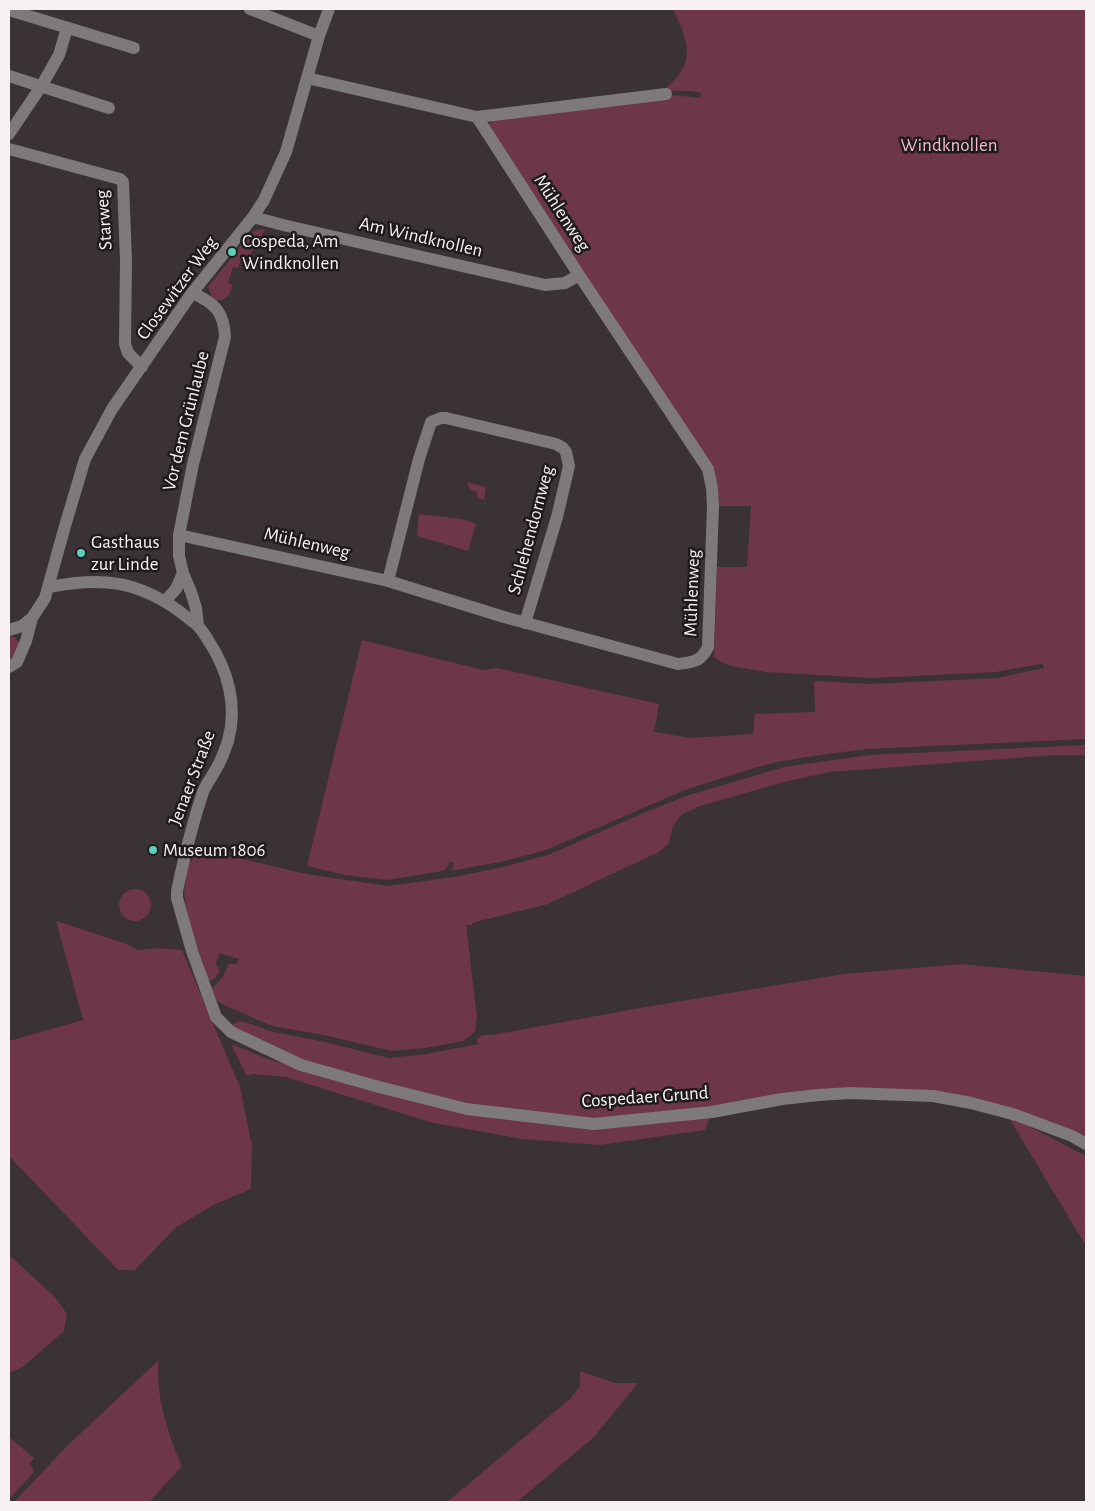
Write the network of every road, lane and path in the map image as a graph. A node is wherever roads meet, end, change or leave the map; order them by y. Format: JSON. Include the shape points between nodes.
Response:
{"nodes":[{"id":1,"x":250,"y":9,"type":"edge"},
{"id":2,"x":329,"y":9,"type":"edge"},
{"id":3,"x":9,"y":10,"type":"edge"},
{"id":4,"x":67,"y":28,"type":"junction"},
{"id":5,"x":319,"y":36,"type":"junction"},
{"id":6,"x":134,"y":48,"type":"dead end"},
{"id":7,"x":9,"y":76,"type":"edge"},
{"id":8,"x":307,"y":78,"type":"junction"},
{"id":9,"x":42,"y":85,"type":"junction"},
{"id":10,"x":666,"y":94,"type":"dead end"},
{"id":11,"x":109,"y":108,"type":"dead end"},
{"id":12,"x":477,"y":118,"type":"junction"},
{"id":13,"x":9,"y":134,"type":"edge"},
{"id":14,"x":9,"y":149,"type":"edge"},
{"id":15,"x":254,"y":217,"type":"junction"},
{"id":16,"x":579,"y":275,"type":"junction"},
{"id":17,"x":192,"y":293,"type":"junction"},
{"id":18,"x":142,"y":367,"type":"junction"},
{"id":19,"x":179,"y":535,"type":"junction"},
{"id":20,"x":183,"y":573,"type":"junction"},
{"id":21,"x":388,"y":581,"type":"junction"},
{"id":22,"x":49,"y":587,"type":"junction"},
{"id":23,"x":165,"y":601,"type":"junction"},
{"id":24,"x":32,"y":618,"type":"junction"},
{"id":25,"x":525,"y":622,"type":"junction"},
{"id":26,"x":198,"y":626,"type":"junction"},
{"id":27,"x":9,"y":630,"type":"edge"},
{"id":28,"x":13,"y":664,"type":"edge"},
{"id":29,"x":9,"y":678,"type":"edge"},
{"id":30,"x":216,"y":1018,"type":"joint"},
{"id":31,"x":1086,"y":1144,"type":"edge"}],
"edges":[{"from":1,"to":5,"type":"street"},
{"from":2,"to":5,"type":"street","name":"Closewitzer Weg"},
{"from":3,"to":4,"type":"street"},
{"from":4,"to":6,"type":"street"},
{"from":4,"to":9,"type":"street","via":[[59,55]]},
{"from":5,"to":8,"type":"street","name":"Closewitzer Weg"},
{"from":7,"to":9,"type":"street"},
{"from":8,"to":12,"type":"street"},
{"from":8,"to":15,"type":"street","name":"Closewitzer Weg","via":[[286,152]]},
{"from":9,"to":11,"type":"street"},
{"from":9,"to":13,"type":"street"},
{"from":10,"to":12,"type":"street"},
{"from":12,"to":16,"type":"street","name":"Mühlenweg"},
{"from":14,"to":18,"type":"street","name":"Starweg","via":[[123,182],[125,344],[128,353]]},
{"from":15,"to":16,"type":"street","name":"Am Windknollen","via":[[545,285],[565,283]]},
{"from":15,"to":17,"type":"street","name":"Closewitzer Weg"},
{"from":16,"to":25,"type":"street","name":"Mühlenweg","via":[[708,469],[714,507],[708,647],[697,661],[678,664]]},
{"from":17,"to":18,"type":"street","name":"Closewitzer Weg"},
{"from":17,"to":19,"type":"street","name":"Vor dem Grünlaube","via":[[217,309],[224,324],[225,338],[195,455]]},
{"from":18,"to":22,"type":"street","name":"Closewitzer Weg","via":[[112,409],[85,459]]},
{"from":19,"to":20,"type":"street","name":"Vor dem Grünlaube"},
{"from":19,"to":21,"type":"street","name":"Mühlenweg"},
{"from":20,"to":23,"type":"street","via":[[176,589]]},
{"from":20,"to":26,"type":"street","name":"Vor dem Grünlaube","via":[[196,608]]},
{"from":21,"to":25,"type":"street","name":"Mühlenweg"},
{"from":21,"to":25,"type":"street","name":"Schlehendornweg","via":[[431,422],[446,418],[546,441],[563,448],[569,466]]},
{"from":22,"to":23,"type":"street","name":"Jenaer Straße","via":[[81,581],[115,583],[140,589]]},
{"from":22,"to":24,"type":"street"},
{"from":23,"to":26,"type":"street","name":"Jenaer Straße"},
{"from":24,"to":27,"type":"street"},
{"from":24,"to":28,"type":"street","via":[[26,641]]},
{"from":26,"to":30,"type":"street","name":"Jenaer Straße","via":[[226,673],[231,696],[231,724],[228,741],[204,790],[186,846],[177,898]]},
{"from":28,"to":29,"type":"street"},
{"from":30,"to":31,"type":"street","name":"Cospedaer Grund","via":[[231,1032],[300,1065],[467,1109],[594,1124],[712,1112],[819,1094],[933,1096],[1016,1115]]}]}
